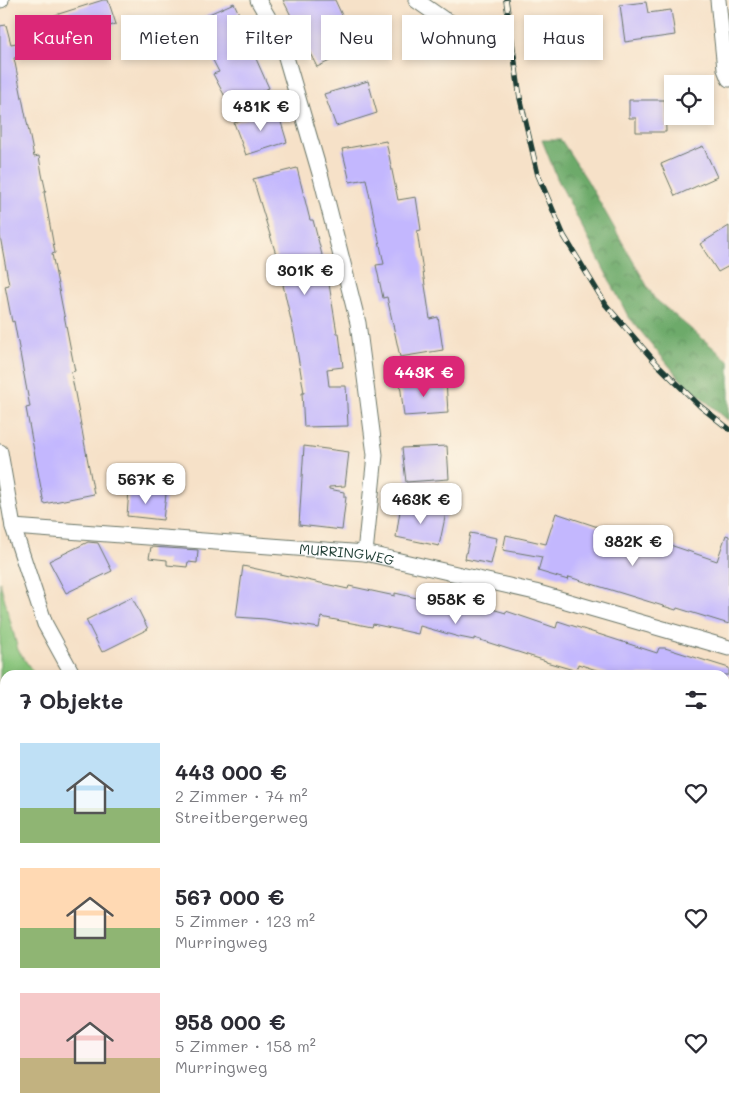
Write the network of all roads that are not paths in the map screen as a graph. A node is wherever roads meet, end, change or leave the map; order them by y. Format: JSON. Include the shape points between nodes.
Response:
{"nodes":[{"id":1,"x":258,"y":0,"type":"edge"},
{"id":2,"x":416,"y":0,"type":"edge"},
{"id":3,"x":718,"y":0,"type":"edge"},
{"id":4,"x":437,"y":15,"type":"edge"},
{"id":5,"x":729,"y":79,"type":"edge"},
{"id":6,"x":0,"y":452,"type":"edge"},
{"id":7,"x":13,"y":527,"type":"junction"},
{"id":8,"x":365,"y":553,"type":"junction"},
{"id":9,"x":729,"y":648,"type":"edge"},
{"id":10,"x":70,"y":670,"type":"edge"}],
"edges":[{"from":1,"to":8,"type":"street","via":[[281,40],[321,177],[358,323],[375,455]]},
{"from":2,"to":4,"type":"street"},
{"from":3,"to":5,"type":"street","via":[[725,69]]},
{"from":6,"to":7,"type":"street"},
{"from":7,"to":8,"type":"street","name":"MURRINGWEG"},
{"from":7,"to":10,"type":"street","via":[[45,624]]},
{"from":8,"to":9,"type":"street","name":"MURRINGWEG","via":[[535,592]]}]}
